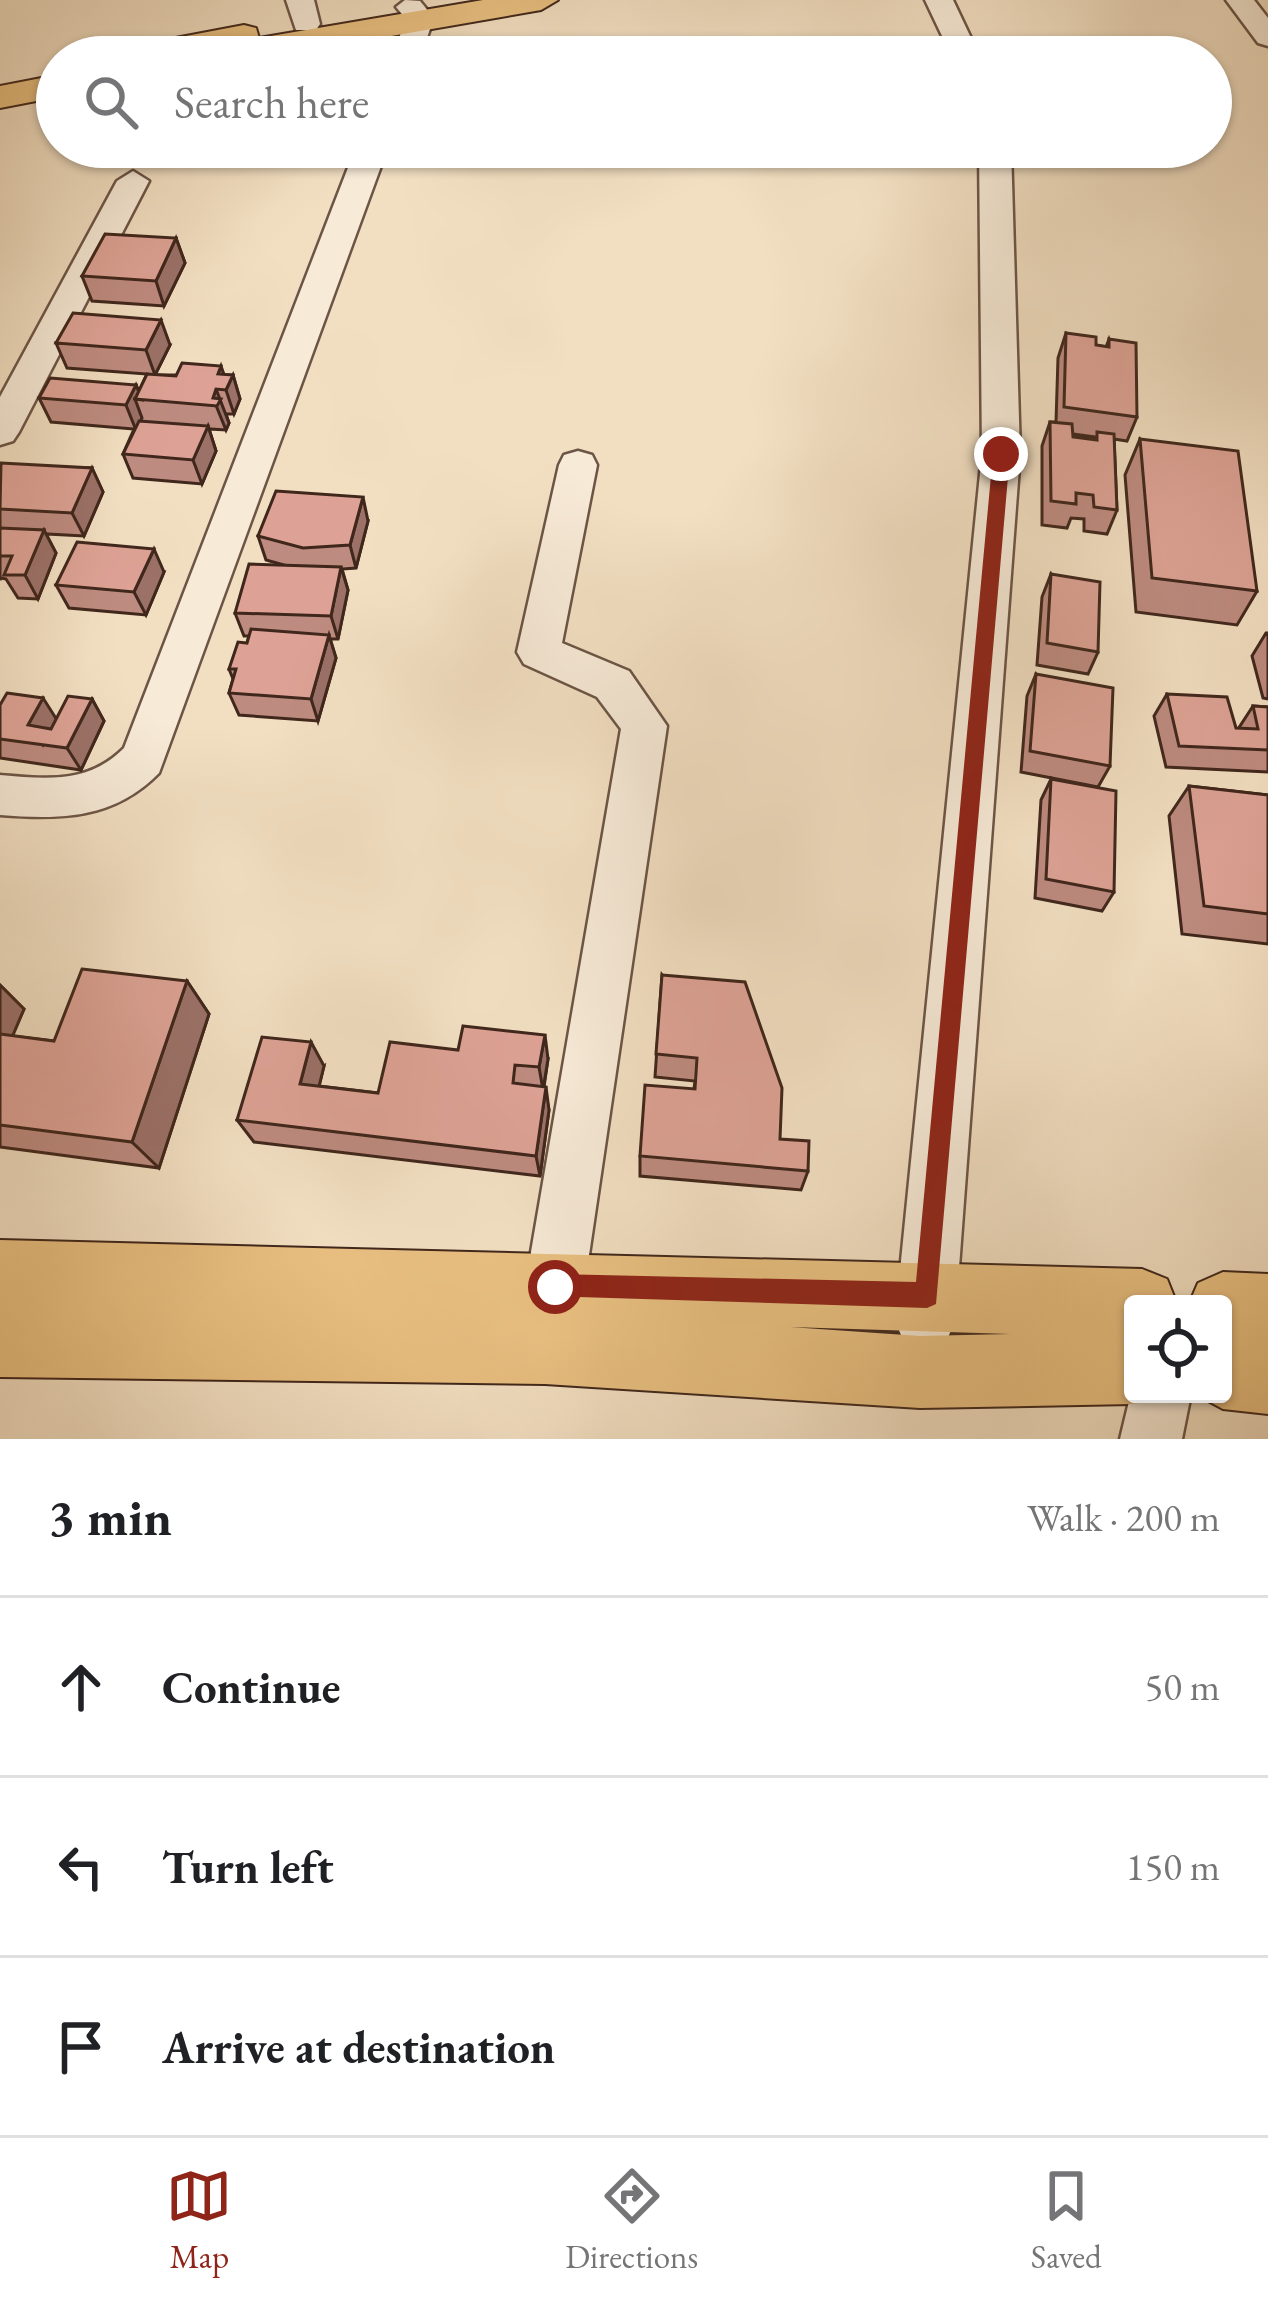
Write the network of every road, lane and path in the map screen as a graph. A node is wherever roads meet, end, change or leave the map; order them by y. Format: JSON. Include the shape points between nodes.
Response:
{"nodes":[{"id":1,"x":454,"y":0,"type":"edge"},
{"id":2,"x":541,"y":0,"type":"edge"},
{"id":3,"x":939,"y":0,"type":"edge"},
{"id":4,"x":1240,"y":0,"type":"edge"},
{"id":5,"x":303,"y":12,"type":"edge"},
{"id":6,"x":415,"y":13,"type":"junction"},
{"id":7,"x":210,"y":36,"type":"edge"},
{"id":8,"x":308,"y":36,"type":"edge"},
{"id":9,"x":410,"y":36,"type":"edge"},
{"id":10,"x":956,"y":36,"type":"edge"},
{"id":11,"x":1268,"y":38,"type":"edge"},
{"id":12,"x":36,"y":74,"type":"edge"},
{"id":13,"x":0,"y":81,"type":"edge"},
{"id":14,"x":36,"y":90,"type":"edge"},
{"id":15,"x":0,"y":97,"type":"edge"},
{"id":16,"x":364,"y":168,"type":"edge"},
{"id":17,"x":995,"y":168,"type":"edge"},
{"id":18,"x":133,"y":181,"type":"dead end"},
{"id":19,"x":0,"y":432,"type":"edge"},
{"id":20,"x":578,"y":465,"type":"dead end"},
{"id":21,"x":0,"y":795,"type":"edge"},
{"id":22,"x":0,"y":1276,"type":"edge"},
{"id":23,"x":927,"y":1295,"type":"junction"},
{"id":24,"x":1124,"y":1303,"type":"edge"},
{"id":25,"x":1232,"y":1308,"type":"edge"},
{"id":26,"x":1268,"y":1310,"type":"edge"},
{"id":27,"x":550,"y":1317,"type":"junction"},
{"id":28,"x":0,"y":1341,"type":"edge"},
{"id":29,"x":1124,"y":1368,"type":"edge"},
{"id":30,"x":920,"y":1372,"type":"junction"},
{"id":31,"x":1232,"y":1374,"type":"edge"},
{"id":32,"x":1268,"y":1377,"type":"edge"},
{"id":33,"x":1158,"y":1403,"type":"edge"},
{"id":34,"x":1151,"y":1439,"type":"edge"}],
"edges":[{"from":1,"to":6,"type":"main road"},
{"from":2,"to":6,"type":"main road"},
{"from":3,"to":10,"type":"street"},
{"from":4,"to":11,"type":"street"},
{"from":5,"to":6,"type":"main road"},
{"from":5,"to":7,"type":"main road"},
{"from":6,"to":8,"type":"main road"},
{"from":6,"to":9,"type":"street"},
{"from":12,"to":13,"type":"main road"},
{"from":14,"to":15,"type":"main road"},
{"from":16,"to":21,"type":"street","via":[[142,758],[97,794]]},
{"from":17,"to":23,"type":"street","via":[[1001,454]]},
{"from":18,"to":19,"type":"street"},
{"from":20,"to":27,"type":"street","via":[[539,652],[613,684],[644,726]]},
{"from":22,"to":27,"type":"main road"},
{"from":23,"to":24,"type":"main road"},
{"from":23,"to":27,"type":"main road"},
{"from":23,"to":30,"type":"street"},
{"from":25,"to":26,"type":"main road"},
{"from":27,"to":28,"type":"main road"},
{"from":27,"to":30,"type":"main road"},
{"from":29,"to":30,"type":"main road"},
{"from":31,"to":32,"type":"main road"},
{"from":33,"to":34,"type":"street"}]}
